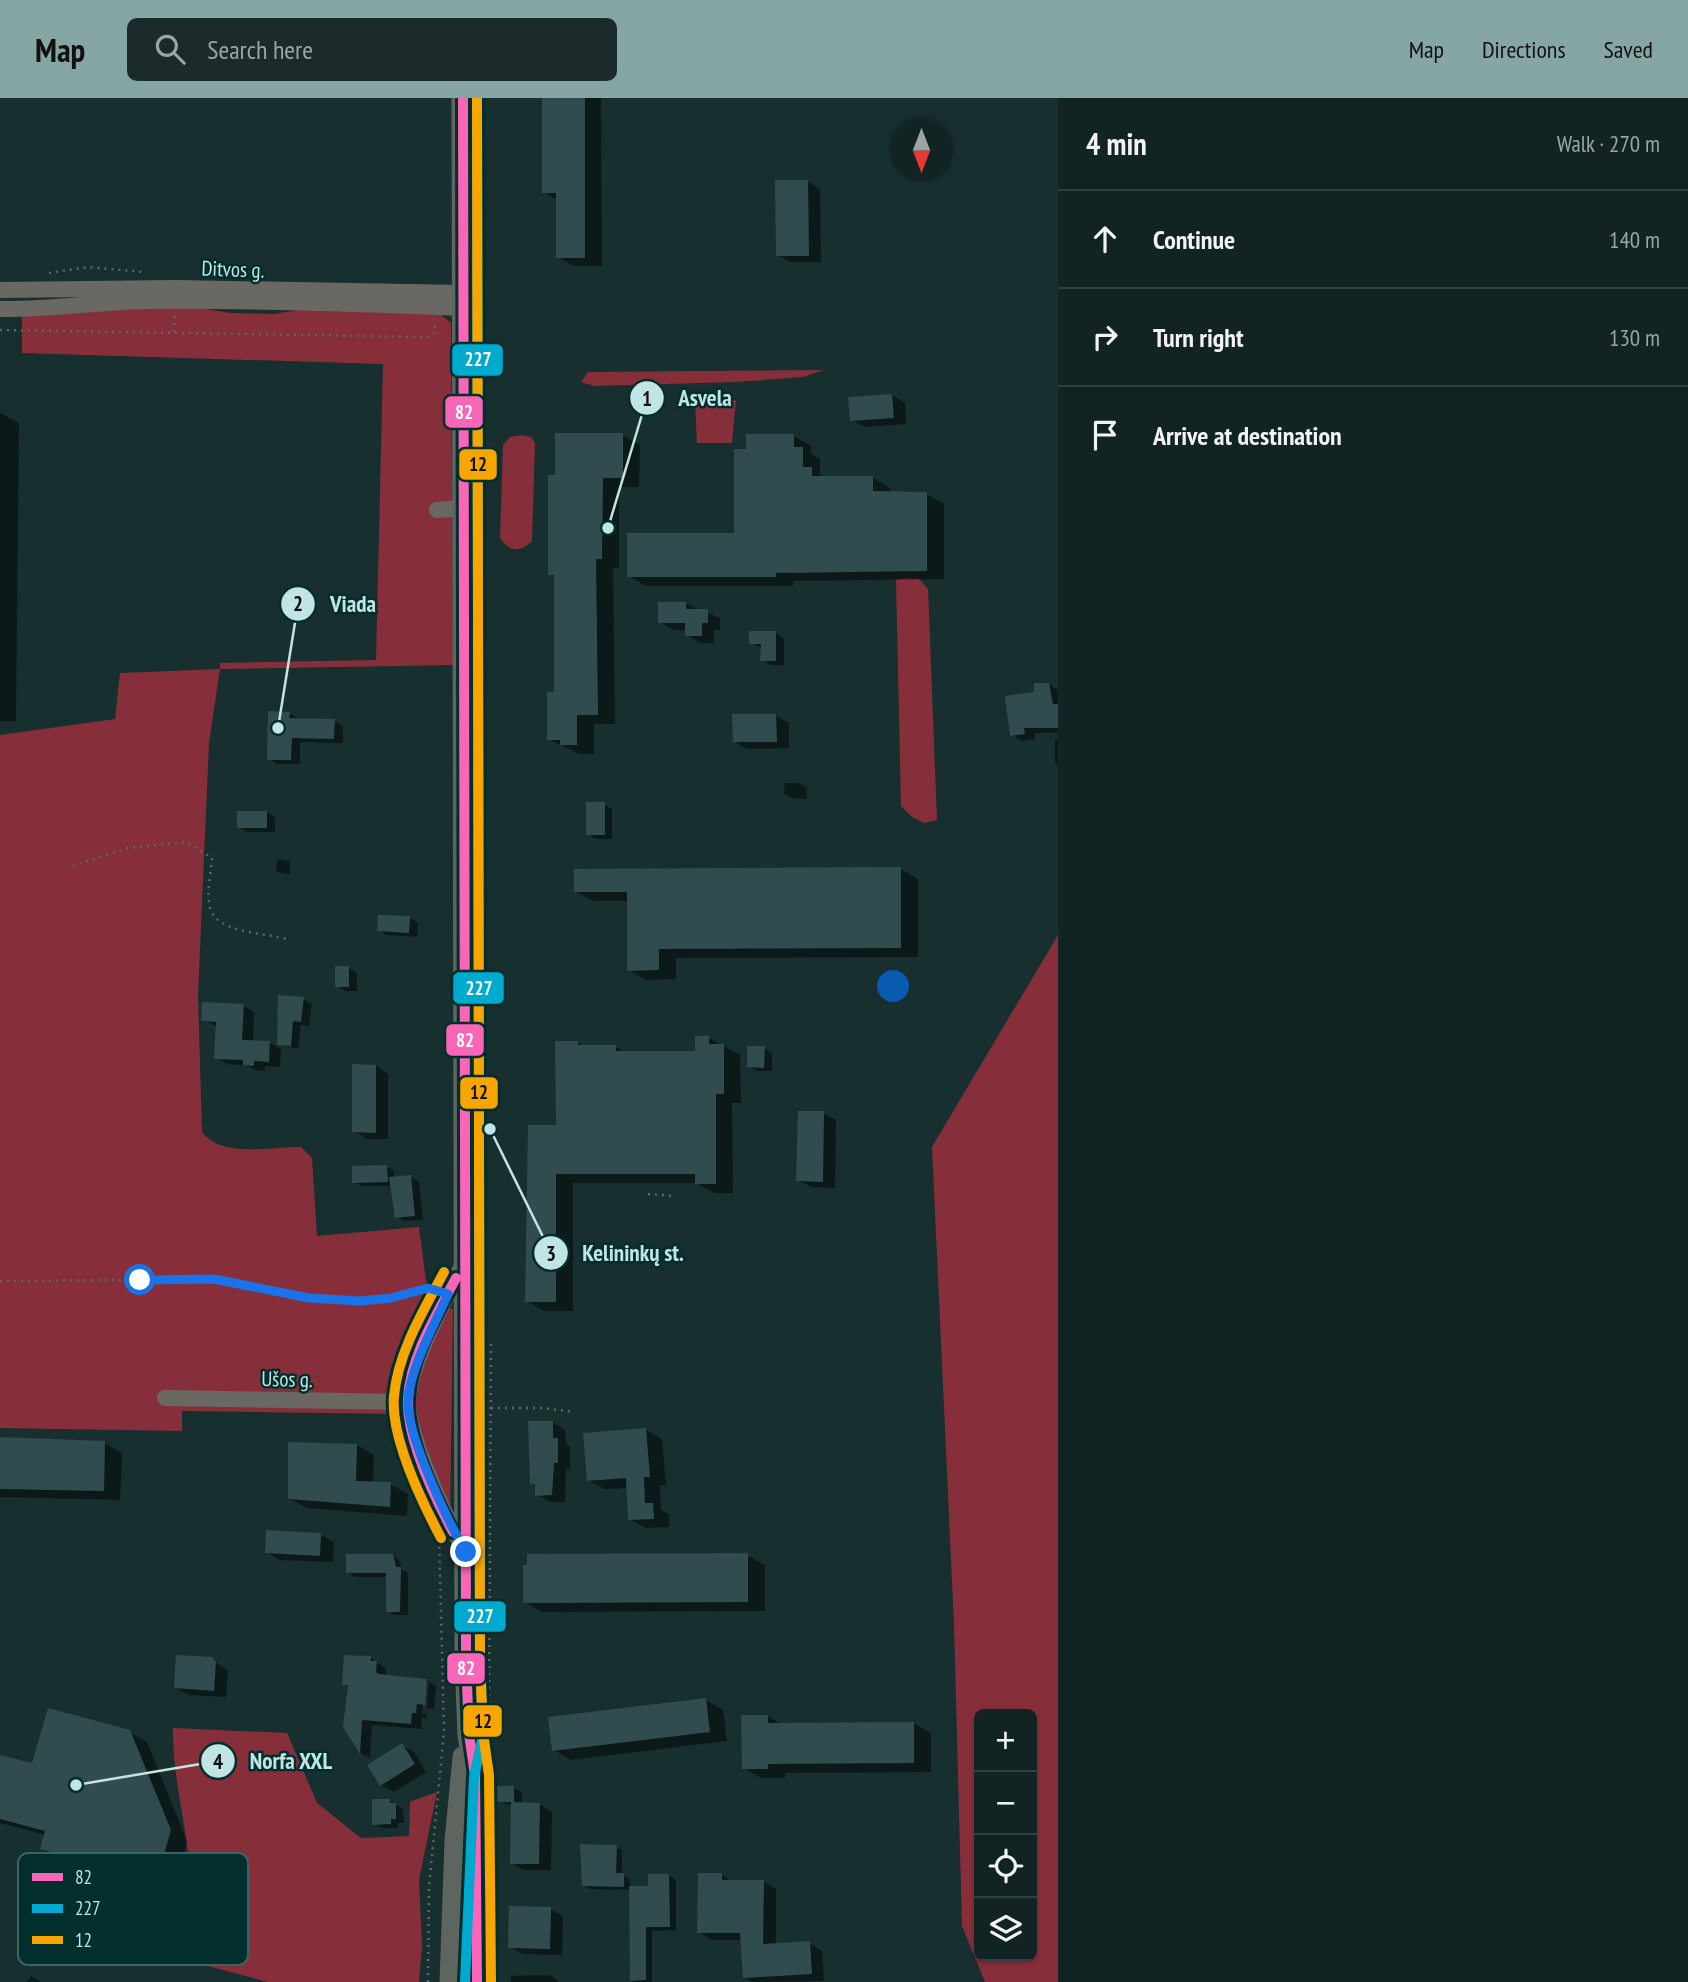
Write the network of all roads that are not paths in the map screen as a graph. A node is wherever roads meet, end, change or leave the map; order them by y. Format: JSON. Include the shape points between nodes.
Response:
{"nodes":[{"id":1,"x":463,"y":98,"type":"edge"},
{"id":2,"x":0,"y":290,"type":"edge"},
{"id":3,"x":464,"y":300,"type":"junction"},
{"id":4,"x":0,"y":309,"type":"edge"},
{"id":5,"x":465,"y":508,"type":"junction"},
{"id":6,"x":437,"y":510,"type":"dead end"},
{"id":7,"x":466,"y":1258,"type":"junction"},
{"id":8,"x":164,"y":1398,"type":"dead end"},
{"id":9,"x":408,"y":1402,"type":"junction"},
{"id":10,"x":466,"y":1552,"type":"junction"},
{"id":11,"x":469,"y":1734,"type":"junction"},
{"id":12,"x":451,"y":1982,"type":"edge"},
{"id":13,"x":477,"y":1982,"type":"edge"}],
"edges":[{"from":1,"to":3,"type":"highway"},
{"from":2,"to":3,"type":"street","name":"Ditvos g.","via":[[176,288]]},
{"from":3,"to":4,"type":"street","via":[[435,307],[175,301]]},
{"from":3,"to":5,"type":"highway"},
{"from":5,"to":6,"type":"street"},
{"from":5,"to":7,"type":"highway"},
{"from":7,"to":9,"type":"street","via":[[414,1377]]},
{"from":7,"to":10,"type":"highway"},
{"from":8,"to":9,"type":"street","name":"Ušos g."},
{"from":9,"to":10,"type":"street","via":[[432,1483]]},
{"from":10,"to":11,"type":"highway"},
{"from":11,"to":12,"type":"highway","via":[[460,1775]]},
{"from":11,"to":13,"type":"highway","via":[[476,1788]]}]}
